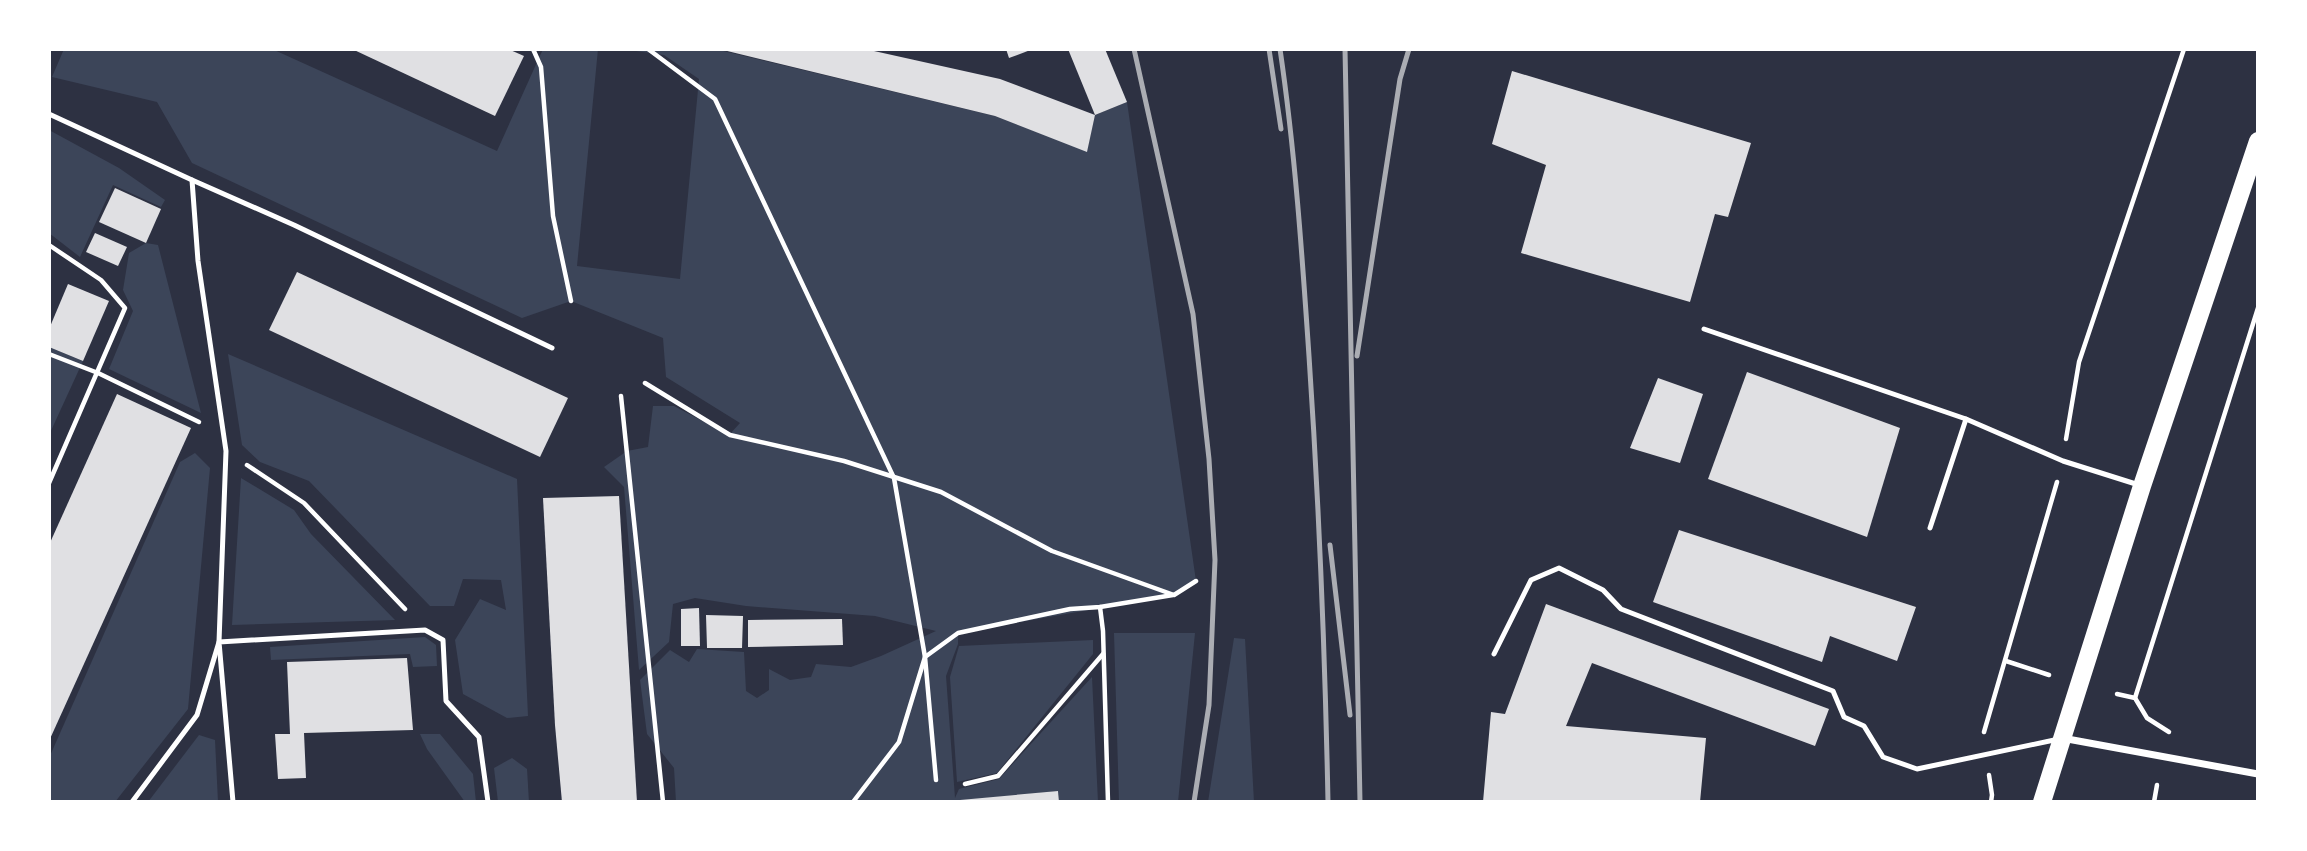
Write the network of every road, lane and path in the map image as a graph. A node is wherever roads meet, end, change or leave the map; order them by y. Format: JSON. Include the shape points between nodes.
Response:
{"nodes":[{"id":1,"x":533,"y":49,"type":"edge"},
{"id":2,"x":648,"y":49,"type":"edge"},
{"id":3,"x":2184,"y":49,"type":"edge"},
{"id":4,"x":49,"y":114,"type":"edge"},
{"id":5,"x":2258,"y":141,"type":"edge"},
{"id":6,"x":192,"y":180,"type":"junction"},
{"id":7,"x":49,"y":245,"type":"edge"},
{"id":8,"x":571,"y":301,"type":"dead end"},
{"id":9,"x":2258,"y":308,"type":"edge"},
{"id":10,"x":1703,"y":329,"type":"dead end"},
{"id":11,"x":552,"y":348,"type":"dead end"},
{"id":12,"x":49,"y":354,"type":"edge"},
{"id":13,"x":98,"y":373,"type":"junction"},
{"id":14,"x":645,"y":383,"type":"dead end"},
{"id":15,"x":621,"y":396,"type":"dead end"},
{"id":16,"x":1966,"y":419,"type":"junction"},
{"id":17,"x":226,"y":451,"type":"junction"},
{"id":18,"x":2063,"y":461,"type":"junction"},
{"id":19,"x":894,"y":478,"type":"junction"},
{"id":20,"x":49,"y":483,"type":"edge"},
{"id":21,"x":2142,"y":486,"type":"junction"},
{"id":22,"x":1930,"y":528,"type":"dead end"},
{"id":23,"x":1196,"y":581,"type":"dead end"},
{"id":24,"x":1174,"y":594,"type":"junction"},
{"id":25,"x":1100,"y":607,"type":"junction"},
{"id":26,"x":425,"y":630,"type":"junction"},
{"id":27,"x":219,"y":642,"type":"junction"},
{"id":28,"x":1103,"y":654,"type":"junction"},
{"id":29,"x":1494,"y":654,"type":"dead end"},
{"id":30,"x":925,"y":657,"type":"junction"},
{"id":31,"x":2006,"y":661,"type":"junction"},
{"id":32,"x":2049,"y":675,"type":"dead end"},
{"id":33,"x":2117,"y":694,"type":"dead end"},
{"id":34,"x":2135,"y":698,"type":"junction"},
{"id":35,"x":2169,"y":732,"type":"dead end"},
{"id":36,"x":2062,"y":738,"type":"junction"},
{"id":37,"x":1986,"y":756,"type":"junction"},
{"id":38,"x":2258,"y":774,"type":"edge"},
{"id":39,"x":936,"y":780,"type":"dead end"},
{"id":40,"x":965,"y":783,"type":"dead end"},
{"id":41,"x":2157,"y":785,"type":"dead end"},
{"id":42,"x":132,"y":802,"type":"edge"},
{"id":43,"x":233,"y":802,"type":"edge"},
{"id":44,"x":488,"y":802,"type":"edge"},
{"id":45,"x":663,"y":802,"type":"edge"},
{"id":46,"x":853,"y":802,"type":"edge"},
{"id":47,"x":1108,"y":802,"type":"edge"},
{"id":48,"x":1990,"y":802,"type":"edge"},
{"id":49,"x":2042,"y":802,"type":"edge"},
{"id":50,"x":2154,"y":802,"type":"edge"}],
"edges":[{"from":1,"to":8,"type":"path","via":[[541,67],[553,216]]},
{"from":2,"to":19,"type":"path","via":[[715,99]]},
{"from":3,"to":18,"type":"path","via":[[2079,362]]},
{"from":4,"to":6,"type":"lane"},
{"from":5,"to":21,"type":"main road"},
{"from":6,"to":11,"type":"lane"},
{"from":6,"to":17,"type":"lane","via":[[198,261]]},
{"from":7,"to":13,"type":"path","via":[[101,280],[125,308]]},
{"from":9,"to":34,"type":"path"},
{"from":10,"to":16,"type":"lane"},
{"from":12,"to":13,"type":"path"},
{"from":13,"to":17,"type":"path","via":[[197,421]]},
{"from":13,"to":20,"type":"path"},
{"from":14,"to":19,"type":"path","via":[[730,435],[844,461]]},
{"from":15,"to":45,"type":"path"},
{"from":16,"to":18,"type":"lane"},
{"from":16,"to":22,"type":"lane"},
{"from":17,"to":26,"type":"path","via":[[304,503]]},
{"from":17,"to":27,"type":"lane"},
{"from":18,"to":21,"type":"lane"},
{"from":18,"to":31,"type":"path"},
{"from":19,"to":24,"type":"path","via":[[941,492],[1052,551]]},
{"from":19,"to":30,"type":"path"},
{"from":21,"to":36,"type":"main road"},
{"from":23,"to":24,"type":"path"},
{"from":24,"to":25,"type":"path"},
{"from":25,"to":28,"type":"path"},
{"from":25,"to":30,"type":"path","via":[[958,633]]},
{"from":26,"to":27,"type":"lane"},
{"from":26,"to":44,"type":"lane","via":[[443,640],[446,702],[479,737]]},
{"from":27,"to":42,"type":"lane","via":[[197,715]]},
{"from":27,"to":43,"type":"lane"},
{"from":28,"to":40,"type":"path","via":[[998,776]]},
{"from":28,"to":47,"type":"path"},
{"from":29,"to":37,"type":"lane","via":[[1531,580],[1559,568],[1603,590],[1621,609],[1833,691],[1844,717],[1864,726],[1883,757],[1917,769]]},
{"from":30,"to":39,"type":"path"},
{"from":30,"to":46,"type":"path","via":[[899,742]]},
{"from":31,"to":32,"type":"path"},
{"from":31,"to":37,"type":"path","via":[[1984,728]]},
{"from":33,"to":34,"type":"path"},
{"from":34,"to":35,"type":"path","via":[[2147,718]]},
{"from":36,"to":37,"type":"lane"},
{"from":36,"to":38,"type":"street"},
{"from":36,"to":49,"type":"main road"},
{"from":37,"to":48,"type":"path"},
{"from":41,"to":50,"type":"path"}]}
